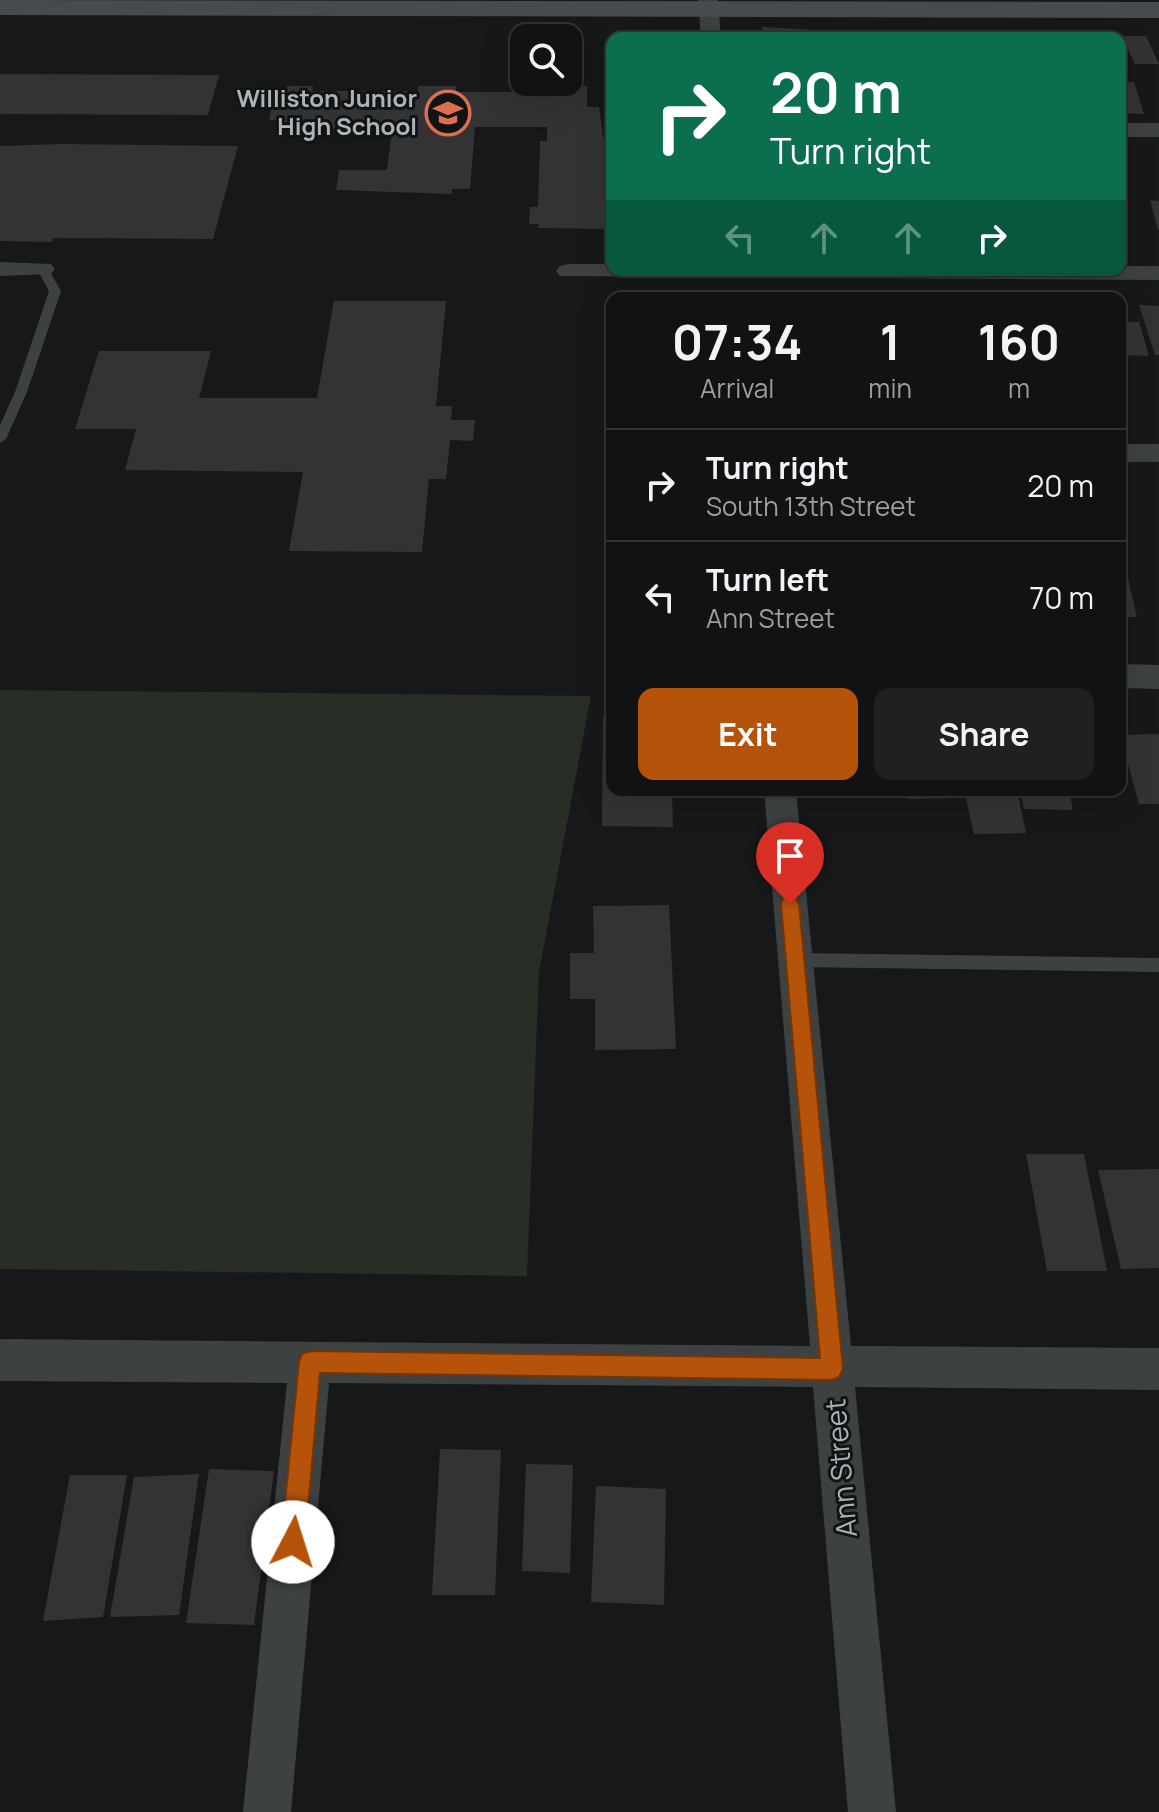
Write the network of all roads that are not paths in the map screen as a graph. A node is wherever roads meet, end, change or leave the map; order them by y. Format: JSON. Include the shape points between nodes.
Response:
{"nodes":[{"id":1,"x":708,"y":4,"type":"edge"},
{"id":2,"x":0,"y":7,"type":"edge"},
{"id":3,"x":1159,"y":10,"type":"edge"},
{"id":4,"x":710,"y":32,"type":"edge"},
{"id":5,"x":1126,"y":130,"type":"edge"},
{"id":6,"x":1159,"y":130,"type":"edge"},
{"id":7,"x":0,"y":269,"type":"edge"},
{"id":8,"x":43,"y":269,"type":"joint"},
{"id":9,"x":568,"y":271,"type":"dead end"},
{"id":10,"x":606,"y":271,"type":"edge"},
{"id":11,"x":1126,"y":273,"type":"edge"},
{"id":12,"x":1159,"y":273,"type":"edge"},
{"id":13,"x":0,"y":439,"type":"edge"},
{"id":14,"x":1126,"y":453,"type":"edge"},
{"id":15,"x":1159,"y":453,"type":"edge"},
{"id":16,"x":1126,"y":676,"type":"edge"},
{"id":17,"x":1159,"y":677,"type":"edge"},
{"id":18,"x":781,"y":796,"type":"edge"},
{"id":19,"x":795,"y":960,"type":"junction"},
{"id":20,"x":1159,"y":965,"type":"edge"},
{"id":21,"x":0,"y":1360,"type":"edge"},
{"id":22,"x":310,"y":1362,"type":"junction"},
{"id":23,"x":832,"y":1369,"type":"junction"},
{"id":24,"x":1159,"y":1369,"type":"edge"},
{"id":25,"x":267,"y":1812,"type":"edge"},
{"id":26,"x":872,"y":1812,"type":"edge"}],
"edges":[{"from":1,"to":2,"type":"street"},
{"from":1,"to":3,"type":"street"},
{"from":1,"to":4,"type":"street"},
{"from":5,"to":6,"type":"street"},
{"from":7,"to":8,"type":"street"},
{"from":8,"to":13,"type":"lane","via":[[55,291]]},
{"from":9,"to":10,"type":"street"},
{"from":11,"to":12,"type":"street"},
{"from":14,"to":15,"type":"street"},
{"from":16,"to":17,"type":"street"},
{"from":18,"to":19,"type":"street","name":"Ann Street"},
{"from":19,"to":20,"type":"lane"},
{"from":19,"to":23,"type":"street","name":"Ann Street"},
{"from":21,"to":22,"type":"street"},
{"from":22,"to":23,"type":"street"},
{"from":22,"to":25,"type":"street"},
{"from":23,"to":24,"type":"street"},
{"from":23,"to":26,"type":"street","name":"Ann Street"}]}
